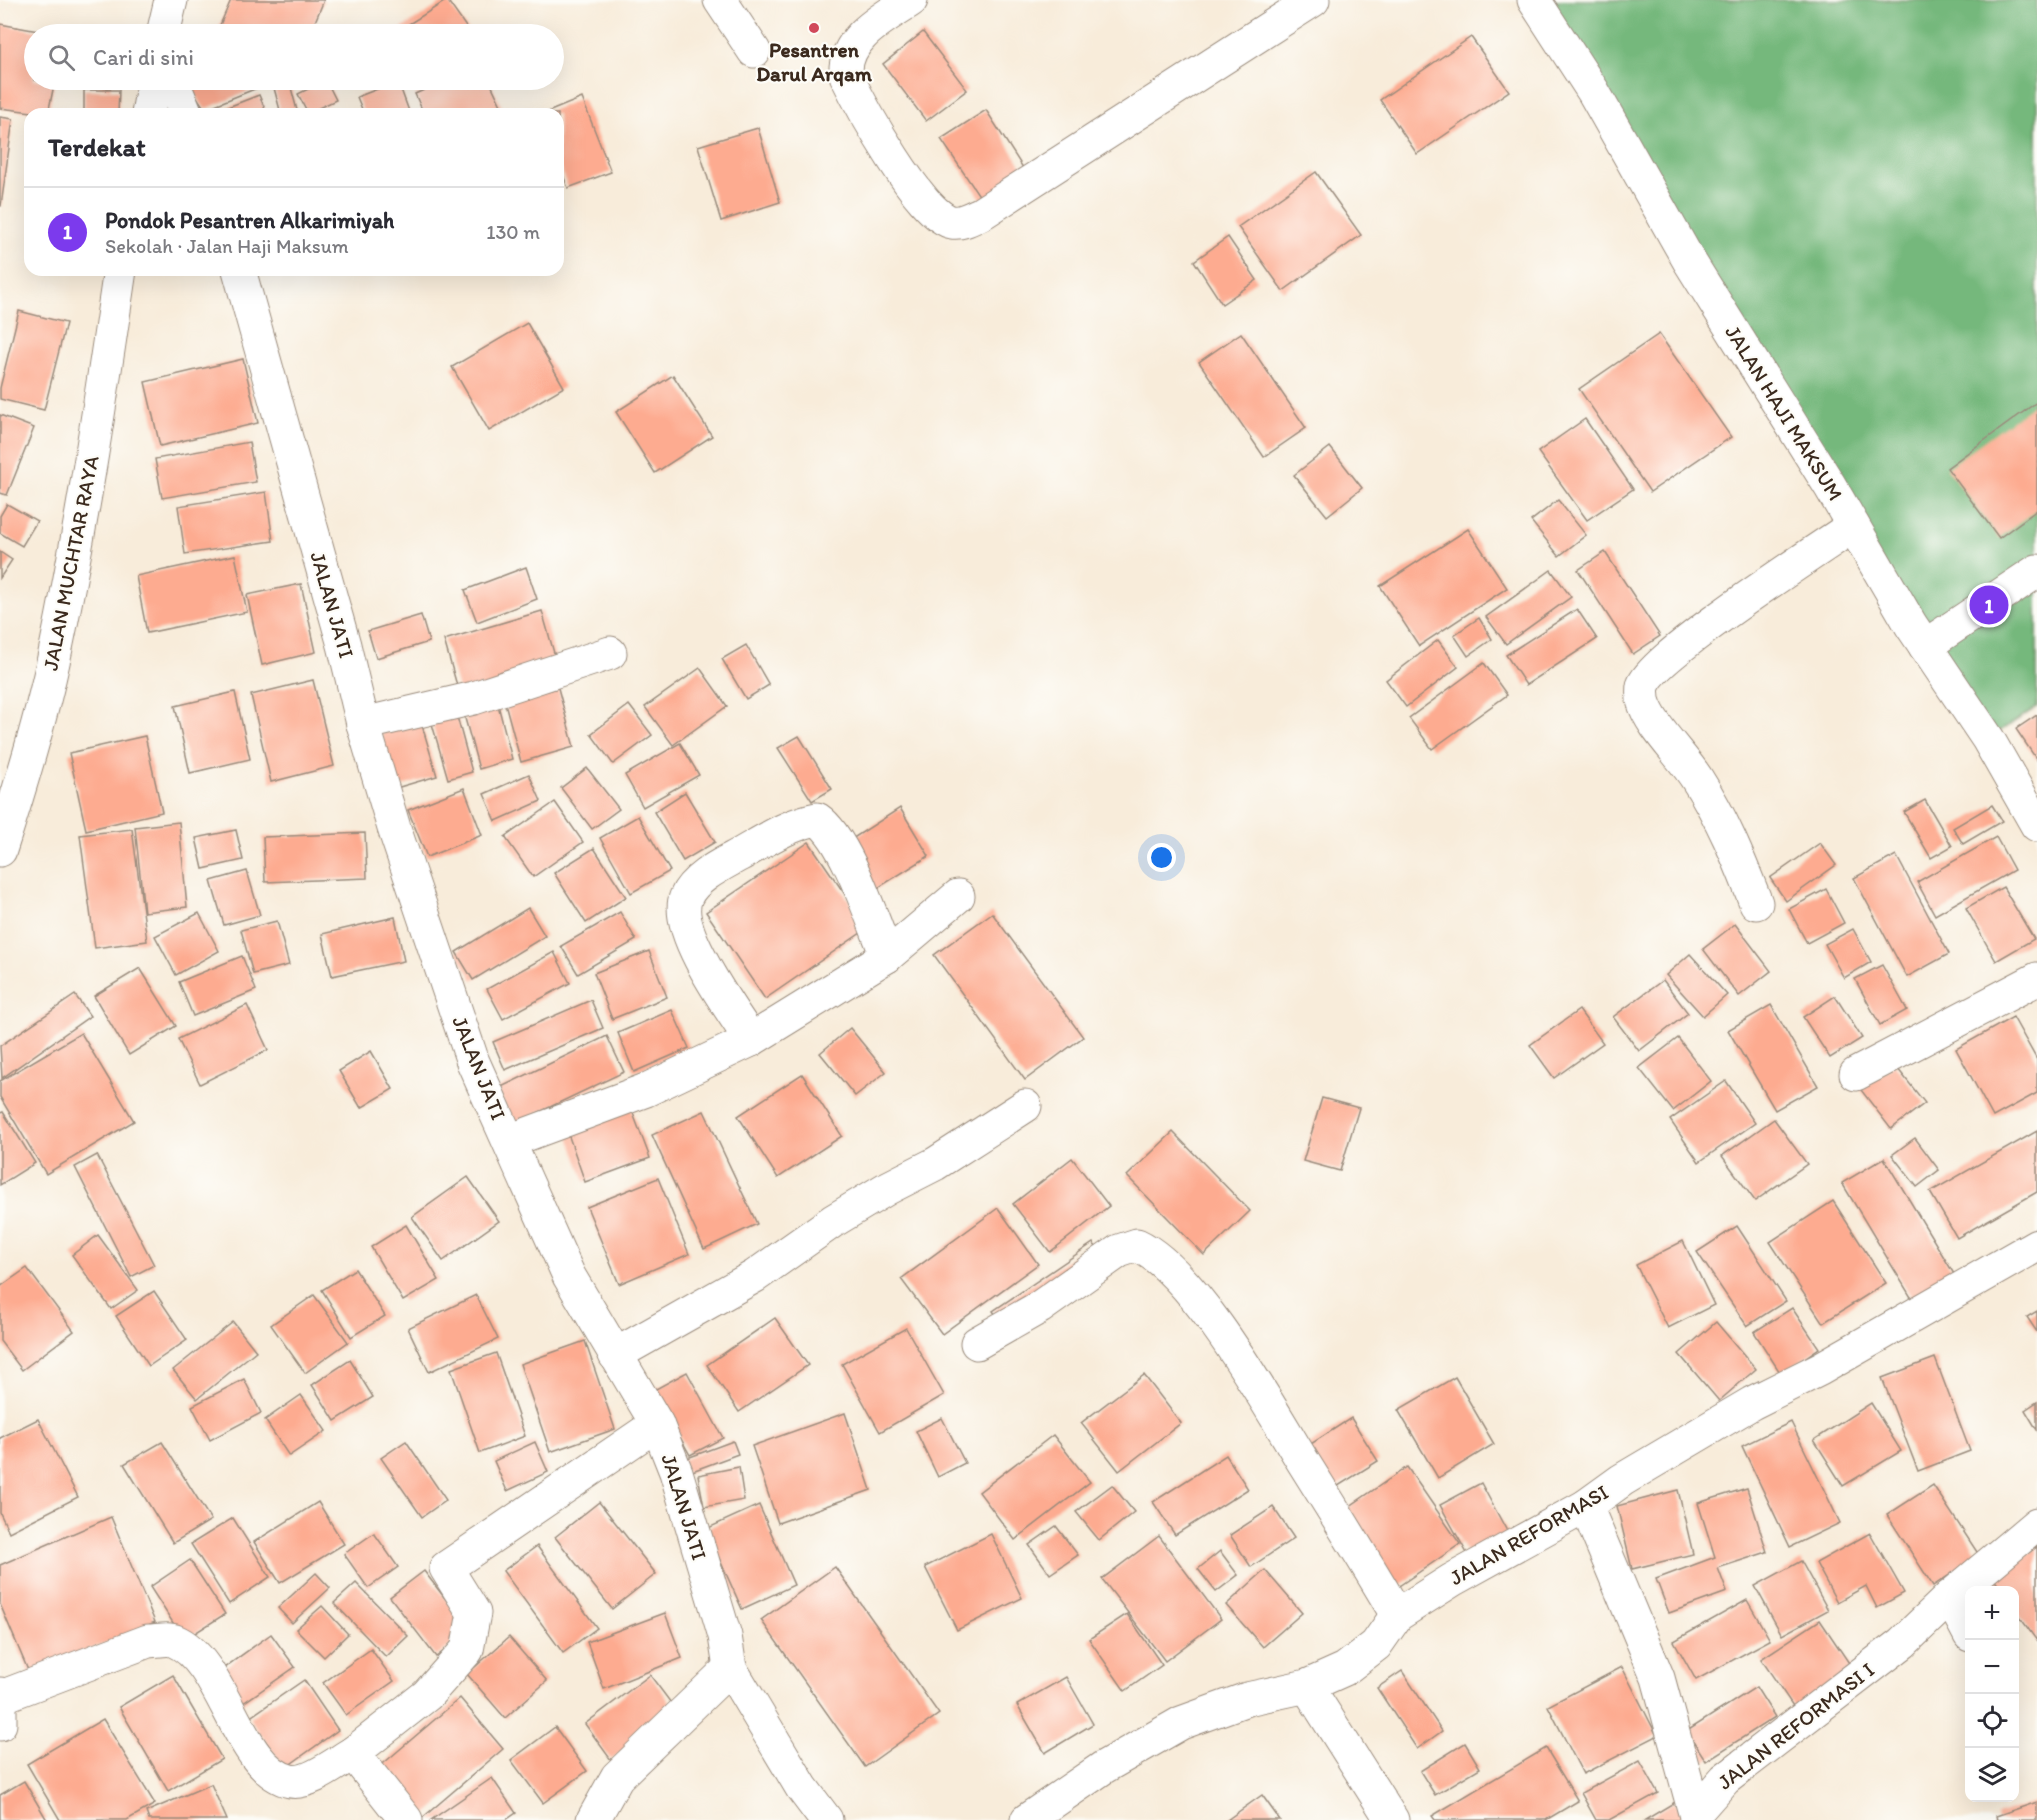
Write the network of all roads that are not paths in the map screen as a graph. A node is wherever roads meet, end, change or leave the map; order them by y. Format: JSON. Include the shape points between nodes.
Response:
{"nodes":[{"id":1,"x":171,"y":0,"type":"edge"},
{"id":2,"x":720,"y":0,"type":"edge"},
{"id":3,"x":911,"y":0,"type":"edge"},
{"id":4,"x":1313,"y":0,"type":"edge"},
{"id":5,"x":1534,"y":0,"type":"edge"},
{"id":6,"x":165,"y":24,"type":"edge"},
{"id":7,"x":754,"y":51,"type":"dead end"},
{"id":8,"x":152,"y":90,"type":"edge"},
{"id":9,"x":176,"y":90,"type":"edge"},
{"id":10,"x":149,"y":108,"type":"edge"},
{"id":11,"x":184,"y":108,"type":"edge"},
{"id":12,"x":119,"y":276,"type":"edge"},
{"id":13,"x":241,"y":276,"type":"edge"},
{"id":14,"x":1853,"y":526,"type":"junction"},
{"id":15,"x":2037,"y":571,"type":"edge"},
{"id":16,"x":1925,"y":646,"type":"junction"},
{"id":17,"x":610,"y":653,"type":"dead end"},
{"id":18,"x":363,"y":724,"type":"junction"},
{"id":19,"x":2037,"y":825,"type":"edge"},
{"id":20,"x":0,"y":850,"type":"edge"},
{"id":21,"x":957,"y":896,"type":"dead end"},
{"id":22,"x":1756,"y":903,"type":"dead end"},
{"id":23,"x":887,"y":956,"type":"junction"},
{"id":24,"x":2037,"y":979,"type":"edge"},
{"id":25,"x":751,"y":1040,"type":"junction"},
{"id":26,"x":1856,"y":1074,"type":"dead end"},
{"id":27,"x":1025,"y":1106,"type":"dead end"},
{"id":28,"x":509,"y":1141,"type":"junction"},
{"id":29,"x":2037,"y":1245,"type":"edge"},
{"id":30,"x":977,"y":1343,"type":"dead end"},
{"id":31,"x":615,"y":1355,"type":"junction"},
{"id":32,"x":657,"y":1424,"type":"junction"},
{"id":33,"x":1586,"y":1506,"type":"junction"},
{"id":34,"x":2037,"y":1524,"type":"edge"},
{"id":35,"x":1950,"y":1597,"type":"junction"},
{"id":36,"x":1397,"y":1615,"type":"junction"},
{"id":37,"x":1965,"y":1626,"type":"edge"},
{"id":38,"x":730,"y":1668,"type":"junction"},
{"id":39,"x":1307,"y":1686,"type":"junction"},
{"id":40,"x":0,"y":1695,"type":"edge"},
{"id":41,"x":0,"y":1724,"type":"edge"},
{"id":42,"x":353,"y":1753,"type":"junction"},
{"id":43,"x":1695,"y":1816,"type":"edge"},
{"id":44,"x":406,"y":1820,"type":"edge"},
{"id":45,"x":593,"y":1820,"type":"edge"},
{"id":46,"x":826,"y":1820,"type":"edge"},
{"id":47,"x":1027,"y":1820,"type":"edge"},
{"id":48,"x":1392,"y":1820,"type":"edge"}],
"edges":[{"from":1,"to":6,"type":"main road"},
{"from":2,"to":7,"type":"main road"},
{"from":3,"to":4,"type":"main road","via":[[859,38],[848,51],[846,75],[904,174],[932,210],[952,222],[982,213]]},
{"from":5,"to":14,"type":"main road","name":"JALAN HAJI MAKSUM","via":[[1593,91],[1688,260]]},
{"from":8,"to":10,"type":"main road"},
{"from":9,"to":11,"type":"main road"},
{"from":12,"to":20,"type":"main road","name":"JALAN MUCHTAR RAYA","via":[[98,419],[55,652],[32,749]]},
{"from":13,"to":18,"type":"main road","name":"JALAN JATI"},
{"from":14,"to":16,"type":"main road","name":"JALAN HAJI MAKSUM"},
{"from":14,"to":22,"type":"main road","via":[[1701,632],[1661,664],[1643,687],[1649,713],[1693,772],[1731,840]]},
{"from":15,"to":16,"type":"main road"},
{"from":16,"to":19,"type":"main road","name":"JALAN HAJI MAKSUM","via":[[1988,739]]},
{"from":17,"to":18,"type":"main road","via":[[474,699]]},
{"from":18,"to":28,"type":"main road","name":"JALAN JATI","via":[[473,1062]]},
{"from":21,"to":23,"type":"main road"},
{"from":23,"to":25,"type":"main road"},
{"from":23,"to":25,"type":"main road","via":[[840,847],[828,826],[817,819],[802,821],[722,864],[684,899],[685,923],[714,981]]},
{"from":24,"to":26,"type":"main road"},
{"from":25,"to":28,"type":"main road","via":[[646,1090]]},
{"from":27,"to":31,"type":"main road","via":[[833,1221],[755,1276]]},
{"from":28,"to":31,"type":"main road","name":"JALAN JATI","via":[[569,1276]]},
{"from":29,"to":33,"type":"main road","name":"JALAN REFORMASI","via":[[1752,1403],[1622,1480]]},
{"from":30,"to":36,"type":"main road","via":[[1041,1307],[1119,1251],[1137,1245],[1149,1250],[1173,1271],[1230,1347]]},
{"from":31,"to":32,"type":"main road","name":"JALAN JATI"},
{"from":32,"to":38,"type":"main road","name":"JALAN JATI","via":[[676,1472],[725,1636]]},
{"from":32,"to":42,"type":"main road","via":[[446,1568],[474,1614],[468,1650],[427,1695]]},
{"from":33,"to":36,"type":"main road","name":"JALAN REFORMASI"},
{"from":33,"to":43,"type":"main road","name":"JALAN REFORMASI I","via":[[1658,1678]]},
{"from":34,"to":35,"type":"main road","name":"JALAN REFORMASI I"},
{"from":35,"to":37,"type":"main road"},
{"from":35,"to":43,"type":"main road","name":"JALAN REFORMASI I","via":[[1902,1643],[1725,1779]]},
{"from":36,"to":39,"type":"main road","name":"JALAN REFORMASI","via":[[1360,1660]]},
{"from":38,"to":45,"type":"main road","via":[[617,1777]]},
{"from":38,"to":46,"type":"main road","name":"JALAN JATI","via":[[802,1788]]},
{"from":39,"to":47,"type":"main road","name":"JALAN REFORMASI","via":[[1247,1699],[1181,1723],[1104,1767]]},
{"from":39,"to":48,"type":"main road"},
{"from":40,"to":41,"type":"main road"},
{"from":40,"to":42,"type":"main road","via":[[148,1641],[173,1640],[201,1663],[264,1768],[291,1781],[308,1778]]},
{"from":42,"to":44,"type":"main road"}]}
